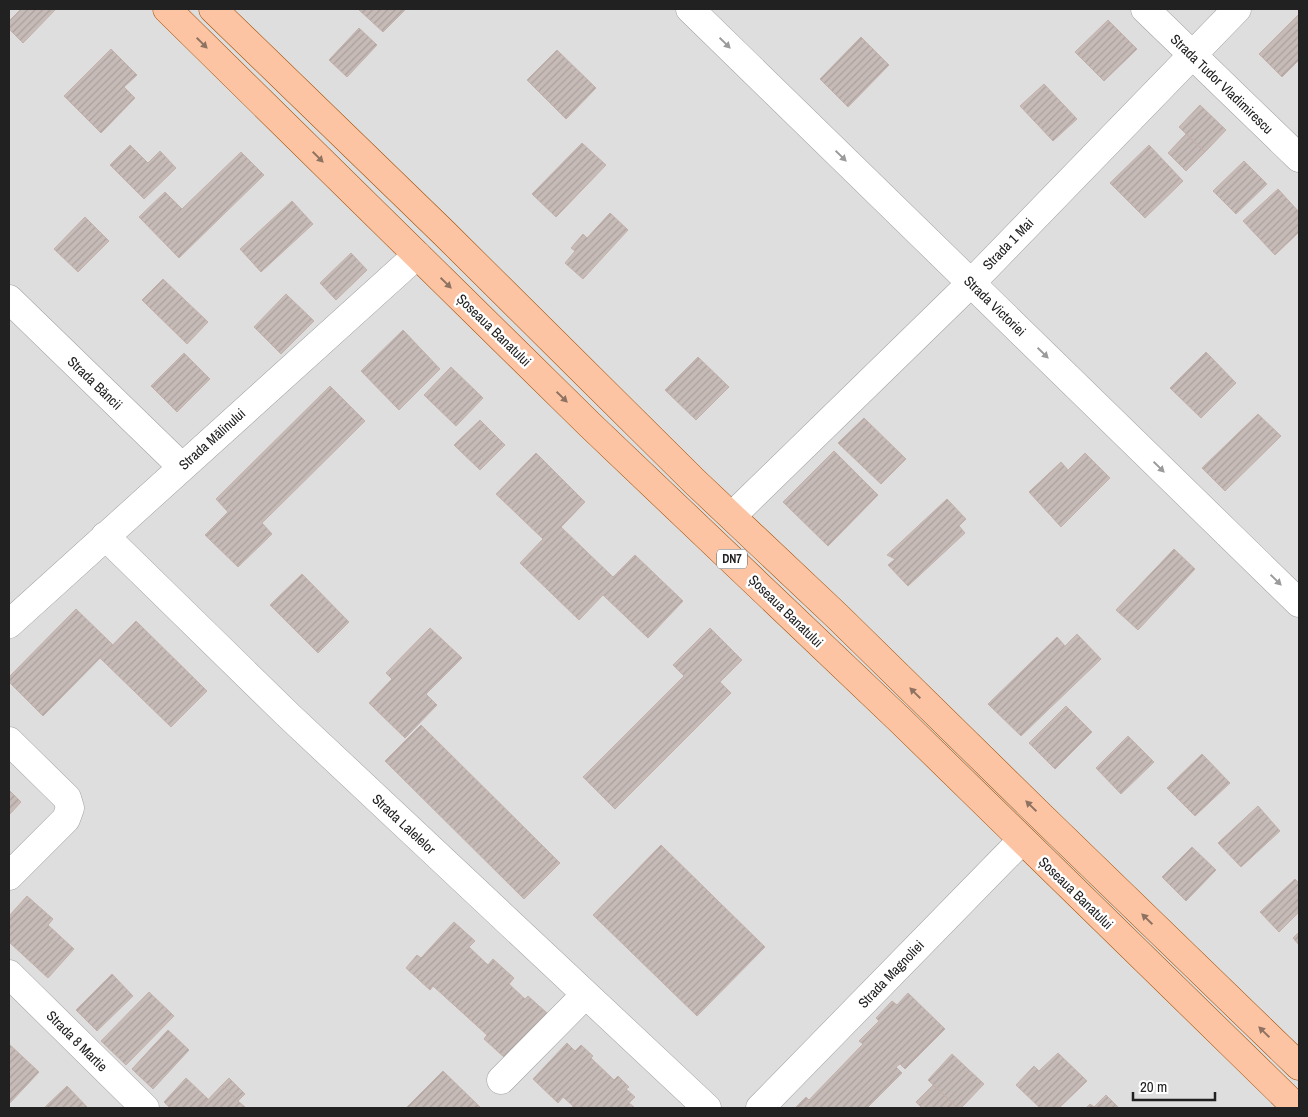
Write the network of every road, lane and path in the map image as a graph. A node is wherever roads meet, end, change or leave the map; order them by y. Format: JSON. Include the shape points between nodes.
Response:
{"nodes":[{"id":1,"x":167,"y":9,"type":"edge"},
{"id":2,"x":213,"y":9,"type":"edge"},
{"id":3,"x":690,"y":9,"type":"edge"},
{"id":4,"x":1145,"y":9,"type":"edge"},
{"id":5,"x":1237,"y":9,"type":"edge"},
{"id":6,"x":1193,"y":55,"type":"junction"},
{"id":7,"x":1299,"y":158,"type":"edge"},
{"id":8,"x":417,"y":255,"type":"junction"},
{"id":9,"x":971,"y":283,"type":"junction"},
{"id":10,"x":9,"y":299,"type":"edge"},
{"id":11,"x":182,"y":467,"type":"junction"},
{"id":12,"x":732,"y":516,"type":"junction"},
{"id":13,"x":105,"y":536,"type":"junction"},
{"id":14,"x":1299,"y":604,"type":"edge"},
{"id":15,"x":9,"y":624,"type":"edge"},
{"id":16,"x":9,"y":741,"type":"edge"},
{"id":17,"x":1022,"y":840,"type":"junction"},
{"id":18,"x":9,"y":876,"type":"edge"},
{"id":19,"x":13,"y":986,"type":"edge"},
{"id":20,"x":585,"y":995,"type":"junction"},
{"id":21,"x":1299,"y":1066,"type":"edge"},
{"id":22,"x":501,"y":1080,"type":"dead end"},
{"id":23,"x":145,"y":1108,"type":"edge"},
{"id":24,"x":708,"y":1108,"type":"edge"},
{"id":25,"x":760,"y":1108,"type":"edge"},
{"id":26,"x":1297,"y":1108,"type":"edge"}],
"edges":[{"from":1,"to":8,"type":"main road","name":"Șoseaua Banatului","number":"DN7","one_way":true},
{"from":2,"to":12,"type":"main road","number":"DN7"},
{"from":3,"to":9,"type":"street","name":"Strada Victoriei","one_way":true},
{"from":4,"to":6,"type":"street","name":"Strada Tudor Vladimirescu"},
{"from":5,"to":6,"type":"street","name":"Strada 1 Mai"},
{"from":6,"to":7,"type":"street","name":"Strada Tudor Vladimirescu"},
{"from":6,"to":9,"type":"street","name":"Strada 1 Mai"},
{"from":8,"to":11,"type":"street","name":"Strada Mălinului"},
{"from":8,"to":17,"type":"main road","name":"Șoseaua Banatului","number":"DN7","one_way":true},
{"from":9,"to":12,"type":"street","name":"Strada 1 Mai"},
{"from":9,"to":14,"type":"street","name":"Strada Victoriei","one_way":true},
{"from":10,"to":11,"type":"street","name":"Strada Băncii"},
{"from":11,"to":13,"type":"street","name":"Strada Mălinului"},
{"from":21,"to":12,"type":"main road","number":"DN7","one_way":true},
{"from":13,"to":15,"type":"street","name":"Strada Mălinului"},
{"from":13,"to":20,"type":"street","name":"Strada Lalelelor","via":[[294,721]]},
{"from":16,"to":18,"type":"street","via":[[67,798],[70,808],[66,818]]},
{"from":17,"to":25,"type":"street","name":"Strada Magnoliei"},
{"from":17,"to":26,"type":"main road","name":"Șoseaua Banatului","number":"DN7"},
{"from":19,"to":23,"type":"street","name":"Strada 8 Martie"},
{"from":20,"to":22,"type":"street"},
{"from":20,"to":24,"type":"street","name":"Strada Lalelelor"}]}
